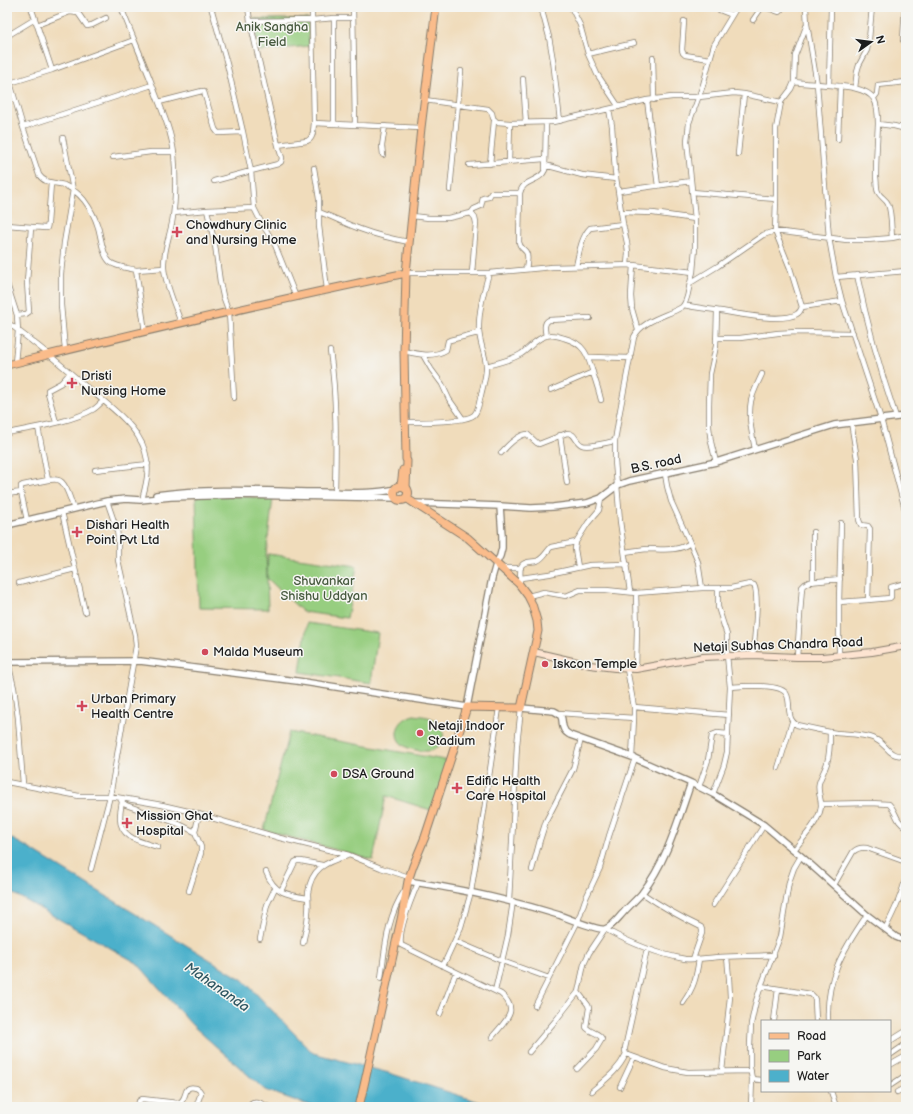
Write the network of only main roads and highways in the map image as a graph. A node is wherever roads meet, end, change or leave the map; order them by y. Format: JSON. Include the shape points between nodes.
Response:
{"nodes":[{"id":1,"x":436,"y":7,"type":"edge"},
{"id":2,"x":406,"y":273,"type":"junction"},
{"id":3,"x":7,"y":365,"type":"edge"},
{"id":4,"x":906,"y":646,"type":"edge"},
{"id":5,"x":534,"y":652,"type":"junction"},
{"id":6,"x":359,"y":1107,"type":"edge"}],
"edges":[{"from":1,"to":2,"type":"main road"},
{"from":2,"to":3,"type":"main road","via":[[327,289]]},
{"from":2,"to":5,"type":"main road","via":[[404,495],[520,581],[537,621]]},
{"from":4,"to":5,"type":"main road","name":"Netaji Subhas Chandra Road","via":[[839,655],[703,657],[636,669],[590,665]]},
{"from":5,"to":6,"type":"main road","via":[[521,708],[467,707],[408,881]]}]}
